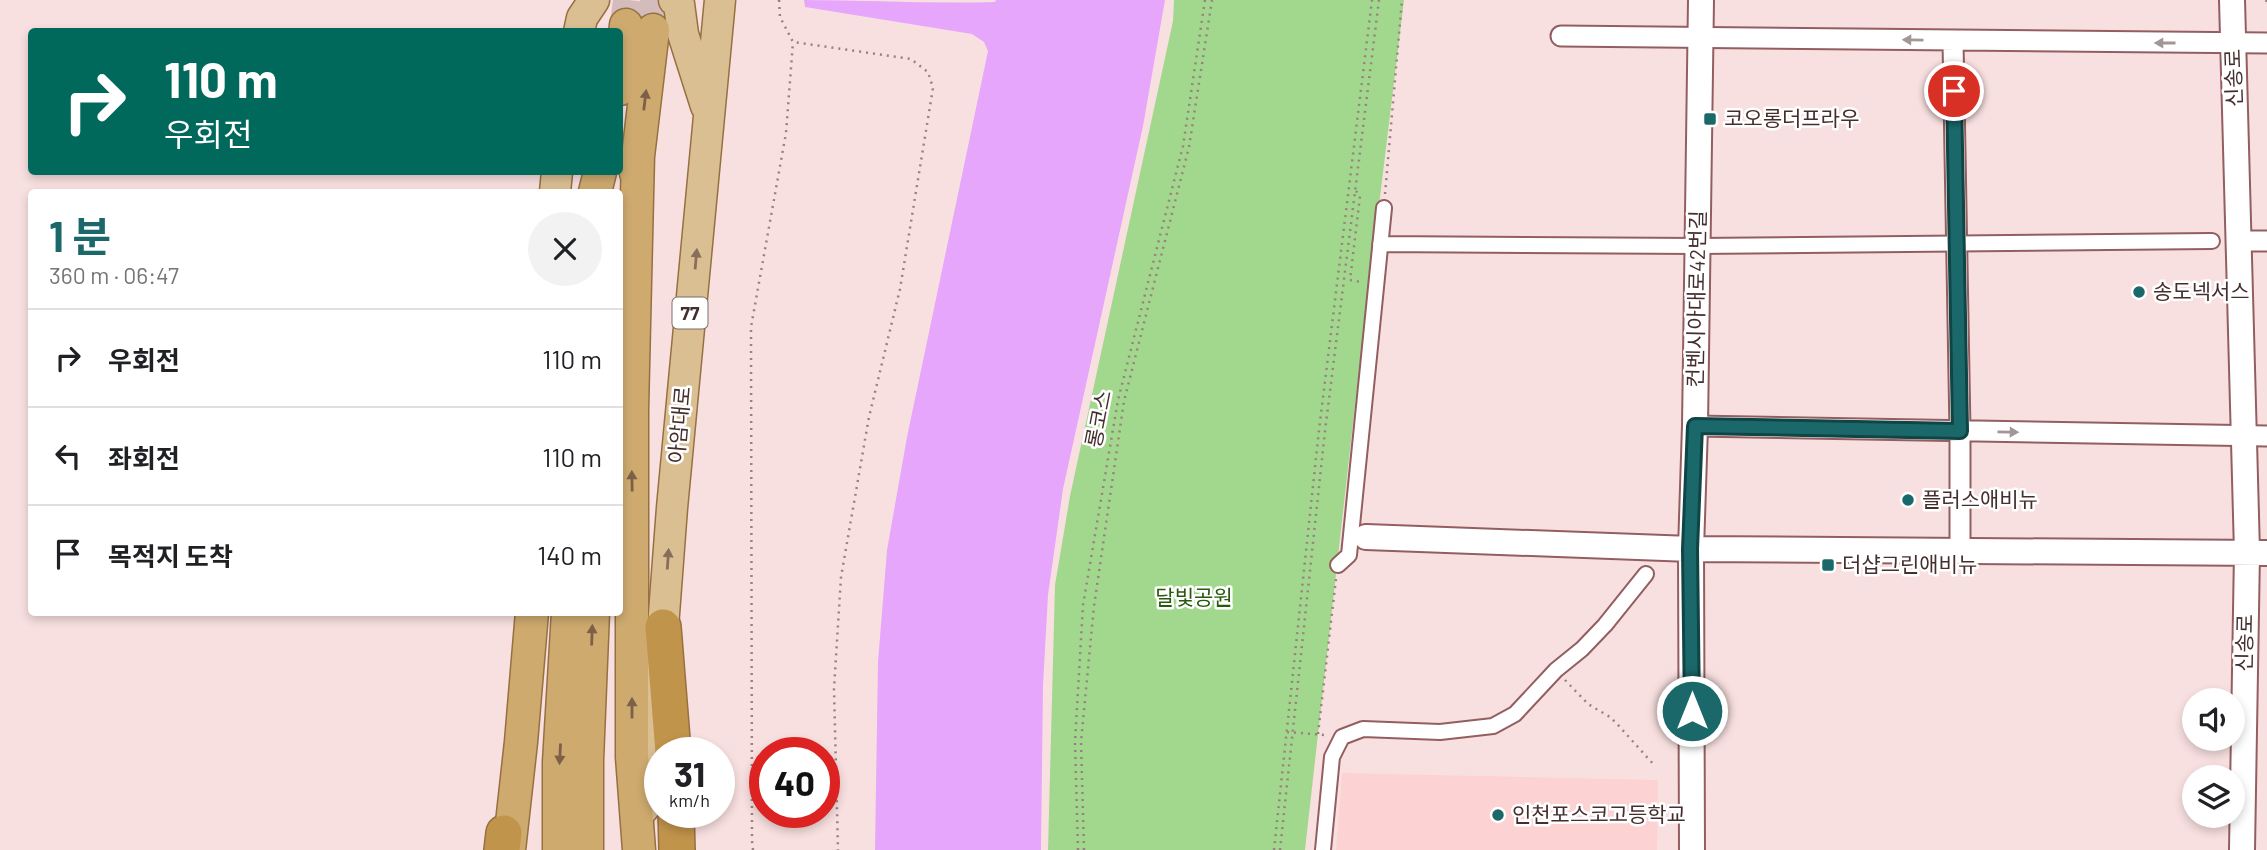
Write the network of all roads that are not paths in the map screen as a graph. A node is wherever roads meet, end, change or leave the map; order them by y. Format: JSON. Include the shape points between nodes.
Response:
{"nodes":[{"id":1,"x":572,"y":0,"type":"edge"},
{"id":2,"x":594,"y":0,"type":"edge"},
{"id":3,"x":674,"y":0,"type":"edge"},
{"id":4,"x":1700,"y":0,"type":"edge"},
{"id":5,"x":2232,"y":0,"type":"edge"},
{"id":6,"x":718,"y":7,"type":"edge"},
{"id":7,"x":569,"y":28,"type":"edge"},
{"id":8,"x":580,"y":28,"type":"edge"},
{"id":9,"x":1561,"y":36,"type":"dead end"},
{"id":10,"x":1699,"y":38,"type":"junction"},
{"id":11,"x":1953,"y":41,"type":"junction"},
{"id":12,"x":2233,"y":43,"type":"junction"},
{"id":13,"x":2267,"y":43,"type":"edge"},
{"id":14,"x":623,"y":80,"type":"edge"},
{"id":15,"x":709,"y":117,"type":"junction"},
{"id":16,"x":638,"y":154,"type":"junction"},
{"id":17,"x":1384,"y":208,"type":"road end"},
{"id":18,"x":2212,"y":241,"type":"dead end"},
{"id":19,"x":2239,"y":241,"type":"junction"},
{"id":20,"x":2267,"y":241,"type":"edge"},
{"id":21,"x":1957,"y":243,"type":"junction"},
{"id":22,"x":1380,"y":244,"type":"junction"},
{"id":23,"x":1698,"y":246,"type":"junction"},
{"id":24,"x":623,"y":287,"type":"edge"},
{"id":25,"x":1695,"y":426,"type":"junction"},
{"id":26,"x":1960,"y":431,"type":"junction"},
{"id":27,"x":2256,"y":436,"type":"edge"},
{"id":28,"x":1366,"y":537,"type":"dead end"},
{"id":29,"x":1690,"y":549,"type":"junction"},
{"id":30,"x":1960,"y":550,"type":"junction"},
{"id":31,"x":2257,"y":552,"type":"edge"},
{"id":32,"x":1338,"y":565,"type":"road end"},
{"id":33,"x":1646,"y":574,"type":"dead end"},
{"id":34,"x":522,"y":616,"type":"edge"},
{"id":35,"x":532,"y":616,"type":"edge"},
{"id":36,"x":568,"y":616,"type":"edge"},
{"id":37,"x":593,"y":616,"type":"edge"},
{"id":38,"x":663,"y":627,"type":"junction"},
{"id":39,"x":673,"y":737,"type":"edge"},
{"id":40,"x":676,"y":828,"type":"edge"},
{"id":41,"x":505,"y":846,"type":"edge"},
{"id":42,"x":559,"y":850,"type":"edge"},
{"id":43,"x":587,"y":850,"type":"edge"},
{"id":44,"x":639,"y":850,"type":"edge"},
{"id":45,"x":677,"y":850,"type":"edge"},
{"id":46,"x":1323,"y":850,"type":"edge"},
{"id":47,"x":1692,"y":850,"type":"edge"},
{"id":48,"x":2242,"y":850,"type":"edge"}],
"edges":[{"from":1,"to":7,"type":"main road"},
{"from":2,"to":8,"type":"main road"},
{"from":3,"to":15,"type":"main road","via":[[679,4],[683,34]]},
{"from":4,"to":10,"type":"street","name":"컨벤시아대로42번길"},
{"from":5,"to":12,"type":"street","name":"신송로"},
{"from":6,"to":15,"type":"main road","name":"아암대로","number":"77"},
{"from":9,"to":10,"type":"street"},
{"from":11,"to":10,"type":"street","one_way":true},
{"from":10,"to":23,"type":"street","name":"컨벤시아대로42번길"},
{"from":12,"to":11,"type":"street","one_way":true},
{"from":11,"to":21,"type":"street"},
{"from":12,"to":13,"type":"street"},
{"from":12,"to":19,"type":"street","name":"신송로"},
{"from":16,"to":14,"type":"highway","one_way":true,"via":[[640,27]]},
{"from":38,"to":15,"type":"main road","name":"아암대로","number":"77","one_way":true},
{"from":16,"to":24,"type":"highway"},
{"from":44,"to":16,"type":"highway","one_way":true,"via":[[632,757]]},
{"from":17,"to":22,"type":"street"},
{"from":18,"to":21,"type":"street"},
{"from":19,"to":20,"type":"street"},
{"from":19,"to":27,"type":"street","name":"신송로"},
{"from":21,"to":23,"type":"street"},
{"from":21,"to":26,"type":"street"},
{"from":22,"to":23,"type":"street"},
{"from":22,"to":32,"type":"street","via":[[1349,555]]},
{"from":23,"to":25,"type":"street","name":"컨벤시아대로42번길"},
{"from":25,"to":26,"type":"street"},
{"from":25,"to":29,"type":"street","name":"컨벤시아대로42번길"},
{"from":26,"to":27,"type":"street","one_way":true},
{"from":26,"to":30,"type":"street"},
{"from":27,"to":31,"type":"street","name":"신송로"},
{"from":28,"to":29,"type":"street"},
{"from":29,"to":30,"type":"street"},
{"from":29,"to":47,"type":"street","name":"컨벤시아대로42번길"},
{"from":30,"to":31,"type":"street"},
{"from":31,"to":48,"type":"street","name":"신송로"},
{"from":33,"to":46,"type":"street","via":[[1582,649],[1515,714],[1493,726],[1440,732],[1363,729],[1342,737],[1332,757]]},
{"from":34,"to":41,"type":"main road"},
{"from":35,"to":41,"type":"highway","via":[[522,742]]},
{"from":36,"to":42,"type":"highway","one_way":true},
{"from":43,"to":37,"type":"highway","one_way":true},
{"from":38,"to":39,"type":"highway"},
{"from":38,"to":44,"type":"main road","name":"아암대로","number":"77"},
{"from":40,"to":45,"type":"highway"}]}
